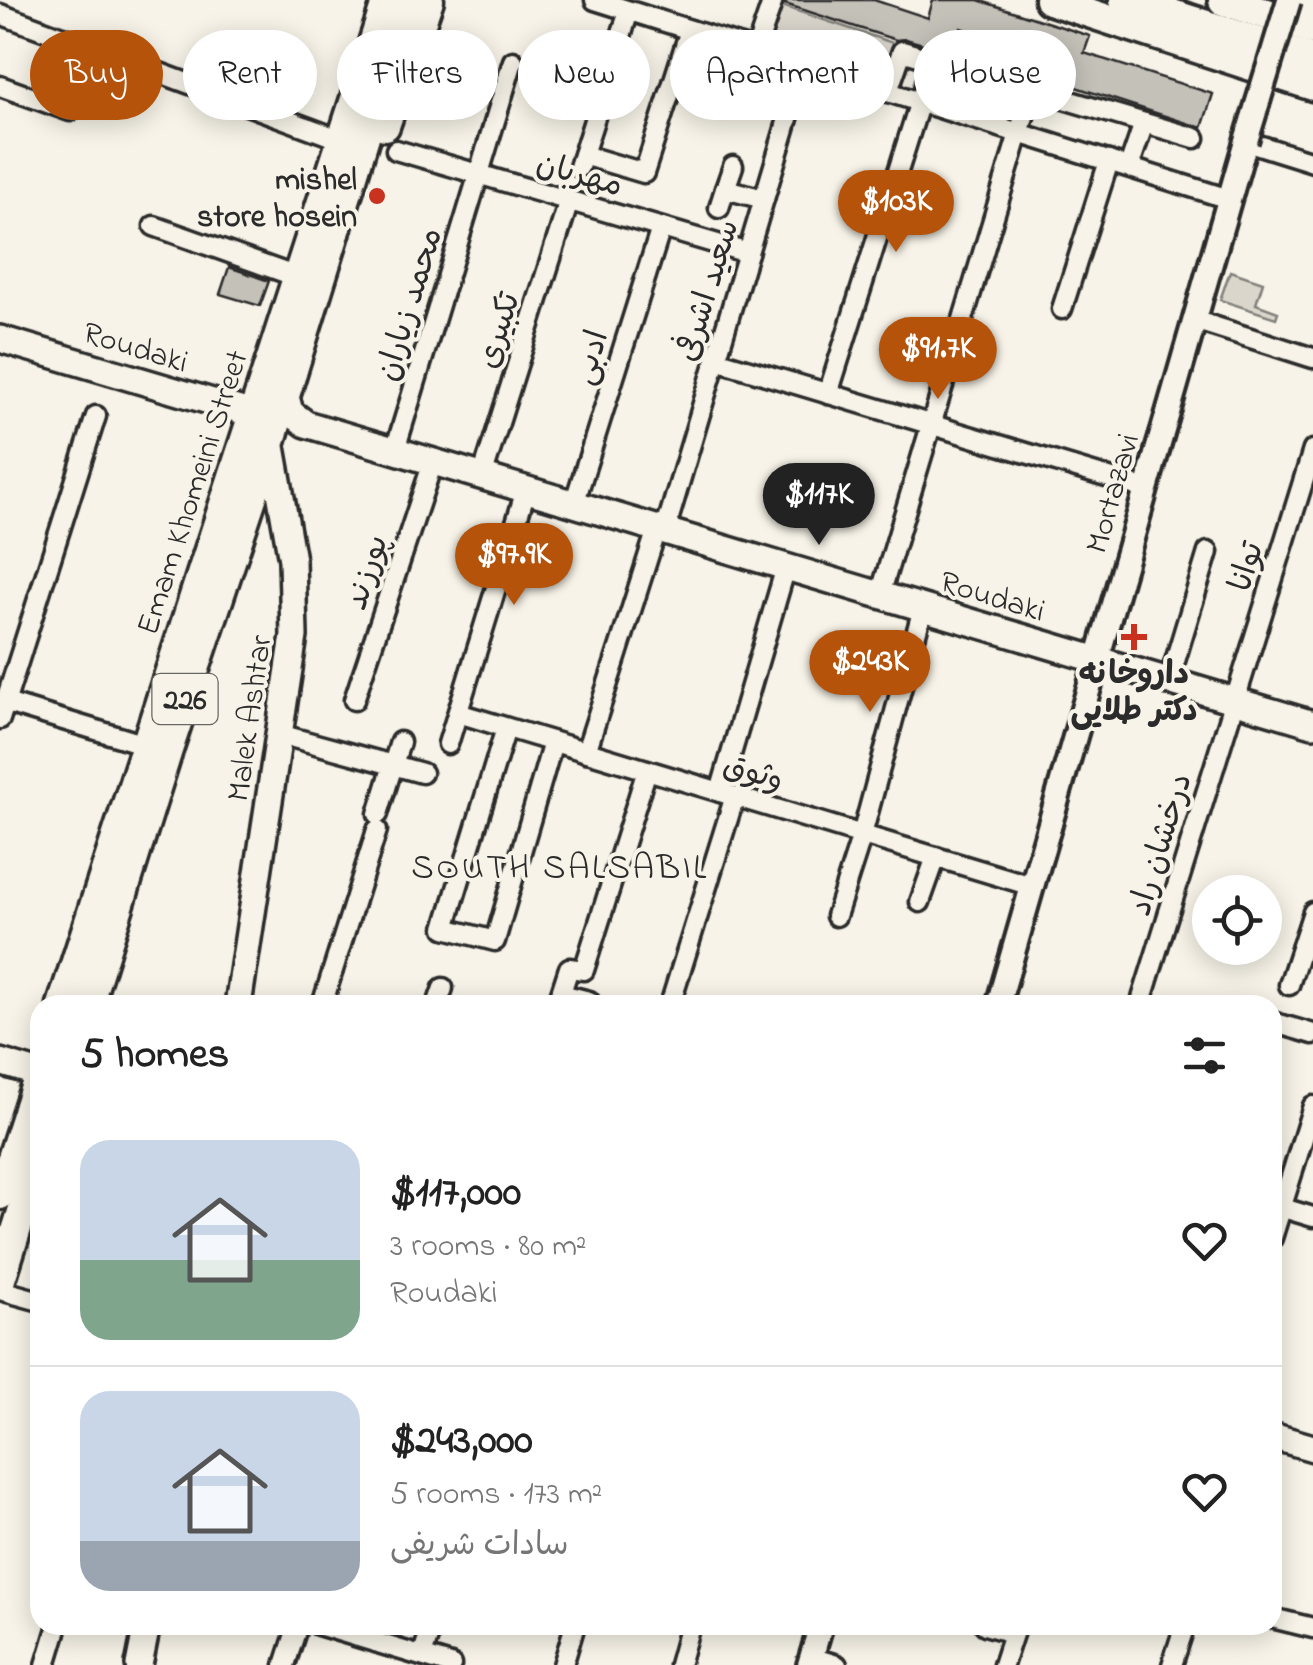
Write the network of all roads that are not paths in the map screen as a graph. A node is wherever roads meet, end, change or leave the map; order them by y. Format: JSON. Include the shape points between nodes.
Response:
{"nodes":[{"id":1,"x":367,"y":0,"type":"edge"},
{"id":2,"x":386,"y":0,"type":"edge"},
{"id":3,"x":407,"y":0,"type":"edge"},
{"id":4,"x":429,"y":0,"type":"edge"},
{"id":5,"x":773,"y":0,"type":"edge"},
{"id":6,"x":1049,"y":0,"type":"edge"},
{"id":7,"x":1125,"y":0,"type":"edge"},
{"id":8,"x":1224,"y":0,"type":"edge"},
{"id":9,"x":1289,"y":0,"type":"edge"},
{"id":10,"x":604,"y":1,"type":"edge"},
{"id":11,"x":629,"y":11,"type":"junction"},
{"id":12,"x":0,"y":14,"type":"edge"},
{"id":13,"x":1313,"y":29,"type":"edge"},
{"id":14,"x":379,"y":30,"type":"edge"},
{"id":15,"x":394,"y":30,"type":"edge"},
{"id":16,"x":690,"y":30,"type":"edge"},
{"id":17,"x":763,"y":30,"type":"edge"},
{"id":18,"x":914,"y":55,"type":"edge"},
{"id":19,"x":1313,"y":60,"type":"edge"},
{"id":20,"x":513,"y":61,"type":"dead end"},
{"id":21,"x":894,"y":74,"type":"edge"},
{"id":22,"x":0,"y":86,"type":"edge"},
{"id":23,"x":1313,"y":86,"type":"edge"},
{"id":24,"x":670,"y":93,"type":"edge"},
{"id":25,"x":30,"y":97,"type":"edge"},
{"id":26,"x":1076,"y":103,"type":"edge"},
{"id":27,"x":358,"y":120,"type":"edge"},
{"id":28,"x":788,"y":120,"type":"edge"},
{"id":29,"x":914,"y":120,"type":"edge"},
{"id":30,"x":979,"y":120,"type":"edge"},
{"id":31,"x":1023,"y":120,"type":"edge"},
{"id":32,"x":1144,"y":122,"type":"junction"},
{"id":33,"x":1019,"y":132,"type":"junction"},
{"id":34,"x":328,"y":136,"type":"junction"},
{"id":35,"x":1196,"y":138,"type":"dead end"},
{"id":36,"x":1246,"y":140,"type":"junction"},
{"id":37,"x":396,"y":150,"type":"dead end"},
{"id":38,"x":1109,"y":161,"type":"junction"},
{"id":39,"x":1313,"y":162,"type":"edge"},
{"id":40,"x":733,"y":166,"type":"dead end"},
{"id":41,"x":1129,"y":167,"type":"junction"},
{"id":42,"x":478,"y":174,"type":"junction"},
{"id":43,"x":725,"y":189,"type":"junction"},
{"id":44,"x":1229,"y":198,"type":"junction"},
{"id":45,"x":764,"y":199,"type":"junction"},
{"id":46,"x":569,"y":201,"type":"junction"},
{"id":47,"x":718,"y":208,"type":"dead end"},
{"id":48,"x":330,"y":214,"type":"junction"},
{"id":49,"x":154,"y":226,"type":"dead end"},
{"id":50,"x":661,"y":228,"type":"junction"},
{"id":51,"x":748,"y":254,"type":"junction"},
{"id":52,"x":297,"y":277,"type":"junction"},
{"id":53,"x":1062,"y":309,"type":"dead end"},
{"id":54,"x":1194,"y":320,"type":"junction"},
{"id":55,"x":1,"y":344,"type":"edge"},
{"id":56,"x":1313,"y":358,"type":"edge"},
{"id":57,"x":716,"y":360,"type":"junction"},
{"id":58,"x":284,"y":393,"type":"junction"},
{"id":59,"x":828,"y":394,"type":"junction"},
{"id":60,"x":252,"y":414,"type":"junction"},
{"id":61,"x":96,"y":416,"type":"dead end"},
{"id":62,"x":931,"y":425,"type":"junction"},
{"id":63,"x":271,"y":441,"type":"junction"},
{"id":64,"x":394,"y":450,"type":"junction"},
{"id":65,"x":1313,"y":450,"type":"edge"},
{"id":66,"x":433,"y":462,"type":"junction"},
{"id":67,"x":482,"y":476,"type":"junction"},
{"id":68,"x":526,"y":490,"type":"junction"},
{"id":69,"x":1146,"y":490,"type":"junction"},
{"id":70,"x":574,"y":504,"type":"junction"},
{"id":71,"x":661,"y":530,"type":"junction"},
{"id":72,"x":1208,"y":552,"type":"dead end"},
{"id":73,"x":786,"y":568,"type":"junction"},
{"id":74,"x":880,"y":595,"type":"junction"},
{"id":75,"x":923,"y":608,"type":"junction"},
{"id":76,"x":1097,"y":660,"type":"junction"},
{"id":77,"x":1168,"y":682,"type":"junction"},
{"id":78,"x":354,"y":700,"type":"dead end"},
{"id":79,"x":1235,"y":701,"type":"junction"},
{"id":80,"x":2,"y":708,"type":"edge"},
{"id":81,"x":458,"y":713,"type":"junction"},
{"id":82,"x":1313,"y":724,"type":"edge"},
{"id":83,"x":506,"y":728,"type":"junction"},
{"id":84,"x":279,"y":734,"type":"junction"},
{"id":85,"x":400,"y":742,"type":"dead end"},
{"id":86,"x":552,"y":742,"type":"junction"},
{"id":87,"x":146,"y":744,"type":"junction"},
{"id":88,"x":448,"y":744,"type":"dead end"},
{"id":89,"x":586,"y":752,"type":"junction"},
{"id":90,"x":393,"y":766,"type":"junction"},
{"id":91,"x":647,"y":770,"type":"junction"},
{"id":92,"x":422,"y":774,"type":"dead end"},
{"id":93,"x":143,"y":794,"type":"junction"},
{"id":94,"x":727,"y":794,"type":"junction"},
{"id":95,"x":862,"y":834,"type":"junction"},
{"id":96,"x":936,"y":857,"type":"junction"},
{"id":97,"x":1032,"y":886,"type":"junction"},
{"id":98,"x":920,"y":902,"type":"dead end"},
{"id":99,"x":1313,"y":912,"type":"edge"},
{"id":100,"x":836,"y":916,"type":"dead end"},
{"id":101,"x":1289,"y":985,"type":"dead end"},
{"id":102,"x":66,"y":995,"type":"edge"},
{"id":103,"x":91,"y":995,"type":"edge"},
{"id":104,"x":240,"y":995,"type":"edge"},
{"id":105,"x":325,"y":995,"type":"edge"},
{"id":106,"x":560,"y":995,"type":"edge"},
{"id":107,"x":673,"y":995,"type":"edge"},
{"id":108,"x":1001,"y":995,"type":"edge"},
{"id":109,"x":1143,"y":995,"type":"edge"},
{"id":110,"x":1282,"y":1025,"type":"edge"},
{"id":111,"x":1313,"y":1034,"type":"edge"},
{"id":112,"x":0,"y":1062,"type":"edge"},
{"id":113,"x":30,"y":1070,"type":"edge"},
{"id":114,"x":30,"y":1104,"type":"edge"},
{"id":115,"x":1313,"y":1106,"type":"edge"},
{"id":116,"x":30,"y":1187,"type":"edge"},
{"id":117,"x":1282,"y":1193,"type":"edge"},
{"id":118,"x":0,"y":1196,"type":"edge"},
{"id":119,"x":1282,"y":1208,"type":"edge"},
{"id":120,"x":1313,"y":1217,"type":"edge"},
{"id":121,"x":0,"y":1282,"type":"edge"},
{"id":122,"x":0,"y":1290,"type":"edge"},
{"id":123,"x":30,"y":1298,"type":"edge"},
{"id":124,"x":1282,"y":1439,"type":"edge"},
{"id":125,"x":1313,"y":1448,"type":"edge"},
{"id":126,"x":1282,"y":1620,"type":"edge"},
{"id":127,"x":1313,"y":1628,"type":"edge"},
{"id":128,"x":55,"y":1635,"type":"edge"},
{"id":129,"x":145,"y":1635,"type":"edge"},
{"id":130,"x":295,"y":1635,"type":"edge"},
{"id":131,"x":343,"y":1635,"type":"edge"},
{"id":132,"x":429,"y":1635,"type":"edge"},
{"id":133,"x":572,"y":1635,"type":"edge"},
{"id":134,"x":687,"y":1635,"type":"edge"},
{"id":135,"x":818,"y":1635,"type":"edge"},
{"id":136,"x":1012,"y":1635,"type":"edge"},
{"id":137,"x":1182,"y":1635,"type":"edge"},
{"id":138,"x":422,"y":1656,"type":"junction"},
{"id":139,"x":399,"y":1658,"type":"edge"},
{"id":140,"x":810,"y":1661,"type":"edge"},
{"id":141,"x":46,"y":1665,"type":"edge"},
{"id":142,"x":140,"y":1665,"type":"edge"},
{"id":143,"x":285,"y":1665,"type":"edge"},
{"id":144,"x":450,"y":1665,"type":"edge"},
{"id":145,"x":563,"y":1665,"type":"edge"},
{"id":146,"x":679,"y":1665,"type":"edge"},
{"id":147,"x":838,"y":1665,"type":"edge"},
{"id":148,"x":1003,"y":1665,"type":"edge"},
{"id":149,"x":1172,"y":1665,"type":"edge"}],
"edges":[{"from":1,"to":34,"type":"main road"},
{"from":2,"to":14,"type":"main road","name":"Emam Khomeini Street","number":"226"},
{"from":3,"to":15,"type":"main road","name":"Emam Khomeini Street","number":"226"},
{"from":4,"to":48,"type":"main road","via":[[384,131]]},
{"from":5,"to":17,"type":"street"},
{"from":6,"to":23,"type":"main road"},
{"from":7,"to":19,"type":"highway"},
{"from":8,"to":13,"type":"highway"},
{"from":9,"to":36,"type":"street","name":"Mortazavi","bridge":true},
{"from":10,"to":11,"type":"street"},
{"from":11,"to":16,"type":"street"},
{"from":11,"to":24,"type":"street","via":[[581,161],[644,174]]},
{"from":12,"to":34,"type":"street"},
{"from":18,"to":21,"type":"street","via":[[902,51]]},
{"from":20,"to":42,"type":"street","name":"محمد زیاران"},
{"from":22,"to":25,"type":"street"},
{"from":26,"to":32,"type":"street"},
{"from":27,"to":48,"type":"main road","name":"Emam Khomeini Street","number":"226"},
{"from":28,"to":45,"type":"street","name":"سعید اشرفی"},
{"from":29,"to":59,"type":"street"},
{"from":30,"to":33,"type":"street"},
{"from":31,"to":33,"type":"street"},
{"from":32,"to":35,"type":"street"},
{"from":32,"to":41,"type":"street"},
{"from":33,"to":38,"type":"street"},
{"from":33,"to":62,"type":"street"},
{"from":34,"to":48,"type":"main road"},
{"from":36,"to":39,"type":"street"},
{"from":36,"to":44,"type":"street","name":"Mortazavi"},
{"from":37,"to":42,"type":"street","name":"مهربان"},
{"from":38,"to":41,"type":"street"},
{"from":38,"to":53,"type":"street"},
{"from":40,"to":43,"type":"street"},
{"from":41,"to":44,"type":"street"},
{"from":42,"to":46,"type":"street","name":"مهربان"},
{"from":42,"to":64,"type":"street","name":"محمد زیاران"},
{"from":43,"to":45,"type":"street"},
{"from":43,"to":47,"type":"street"},
{"from":44,"to":54,"type":"street","name":"Mortazavi"},
{"from":45,"to":51,"type":"street","name":"سعید اشرفی"},
{"from":46,"to":50,"type":"street","name":"مهربان"},
{"from":46,"to":67,"type":"street","name":"تکبیری"},
{"from":48,"to":52,"type":"main road","name":"Emam Khomeini Street","number":"226"},
{"from":48,"to":58,"type":"main road","name":"Emam Khomeini Street","number":"226"},
{"from":49,"to":52,"type":"street"},
{"from":50,"to":51,"type":"street","name":"مهربان"},
{"from":50,"to":70,"type":"street","name":"ادبی"},
{"from":51,"to":57,"type":"street","name":"سعید اشرفی"},
{"from":52,"to":60,"type":"main road","name":"Emam Khomeini Street","number":"226"},
{"from":54,"to":56,"type":"street"},
{"from":54,"to":69,"type":"street","name":"Mortazavi"},
{"from":55,"to":60,"type":"main road","name":"Roudaki"},
{"from":57,"to":59,"type":"street"},
{"from":57,"to":71,"type":"street","name":"سعید اشرفی"},
{"from":58,"to":63,"type":"main road","name":"Emam Khomeini Street","number":"226"},
{"from":58,"to":64,"type":"main road","name":"Roudaki","via":[[290,412],[309,425]]},
{"from":59,"to":62,"type":"street"},
{"from":60,"to":87,"type":"main road","name":"Emam Khomeini Street","number":"226"},
{"from":61,"to":80,"type":"street"},
{"from":62,"to":69,"type":"street"},
{"from":62,"to":74,"type":"street"},
{"from":63,"to":84,"type":"main road","name":"Malek Ashtar","via":[[295,598]]},
{"from":63,"to":93,"type":"main road","name":"Emam Khomeini Street","number":"226"},
{"from":64,"to":66,"type":"main road","name":"Roudaki"},
{"from":65,"to":79,"type":"street","name":"توانا"},
{"from":66,"to":67,"type":"main road","name":"Roudaki"},
{"from":66,"to":78,"type":"street","name":"پورزند"},
{"from":67,"to":68,"type":"main road","name":"Roudaki"},
{"from":68,"to":70,"type":"main road","name":"Roudaki"},
{"from":68,"to":81,"type":"street"},
{"from":69,"to":76,"type":"street","name":"Mortazavi"},
{"from":70,"to":71,"type":"main road","name":"Roudaki"},
{"from":71,"to":73,"type":"main road","name":"Roudaki"},
{"from":71,"to":89,"type":"street","name":"سعید اشرفی"},
{"from":72,"to":77,"type":"street"},
{"from":73,"to":74,"type":"main road","name":"Roudaki"},
{"from":73,"to":94,"type":"street"},
{"from":74,"to":75,"type":"main road","name":"Roudaki"},
{"from":75,"to":76,"type":"main road","name":"Roudaki"},
{"from":75,"to":95,"type":"street"},
{"from":76,"to":77,"type":"main road","name":"Roudaki"},
{"from":76,"to":97,"type":"street","name":"Mortazavi"},
{"from":77,"to":79,"type":"main road","name":"Roudaki"},
{"from":79,"to":82,"type":"main road","name":"Roudaki"},
{"from":79,"to":109,"type":"street","name":"درخشان راد"},
{"from":80,"to":87,"type":"street"},
{"from":81,"to":83,"type":"street","name":"وثوق"},
{"from":81,"to":88,"type":"street"},
{"from":83,"to":86,"type":"street","name":"وثوق"},
{"from":83,"to":86,"type":"street","via":[[445,928],[495,941]]},
{"from":84,"to":90,"type":"street"},
{"from":84,"to":104,"type":"main road","name":"Malek Ashtar"},
{"from":85,"to":90,"type":"street"},
{"from":86,"to":89,"type":"street","name":"وثوق"},
{"from":87,"to":93,"type":"main road","name":"Emam Khomeini Street","number":"226"},
{"from":89,"to":91,"type":"street","name":"وثوق"},
{"from":90,"to":92,"type":"street"},
{"from":90,"to":105,"type":"street"},
{"from":91,"to":94,"type":"street","name":"وثوق"},
{"from":91,"to":106,"type":"street","via":[[584,970],[568,968]]},
{"from":93,"to":102,"type":"main road","name":"Emam Khomeini Street","number":"226"},
{"from":93,"to":103,"type":"main road","name":"Emam Khomeini Street","number":"226"},
{"from":94,"to":95,"type":"street","name":"وثوق"},
{"from":94,"to":107,"type":"street"},
{"from":95,"to":96,"type":"street","name":"وثوق"},
{"from":95,"to":100,"type":"street"},
{"from":96,"to":97,"type":"street","name":"وثوق"},
{"from":96,"to":98,"type":"street"},
{"from":97,"to":108,"type":"street","name":"Mortazavi"},
{"from":99,"to":101,"type":"street"},
{"from":110,"to":111,"type":"street"},
{"from":112,"to":113,"type":"main road"},
{"from":114,"to":118,"type":"main road"},
{"from":115,"to":117,"type":"street"},
{"from":116,"to":121,"type":"main road"},
{"from":119,"to":120,"type":"street"},
{"from":122,"to":123,"type":"street"},
{"from":124,"to":125,"type":"main road"},
{"from":126,"to":127,"type":"street"},
{"from":128,"to":141,"type":"street"},
{"from":129,"to":142,"type":"main road"},
{"from":130,"to":143,"type":"street"},
{"from":131,"to":139,"type":"street"},
{"from":132,"to":138,"type":"street"},
{"from":133,"to":145,"type":"street"},
{"from":134,"to":146,"type":"street"},
{"from":135,"to":140,"type":"street"},
{"from":136,"to":148,"type":"street"},
{"from":137,"to":149,"type":"street"},
{"from":138,"to":139,"type":"street"},
{"from":138,"to":144,"type":"street"},
{"from":140,"to":147,"type":"street"}]}
